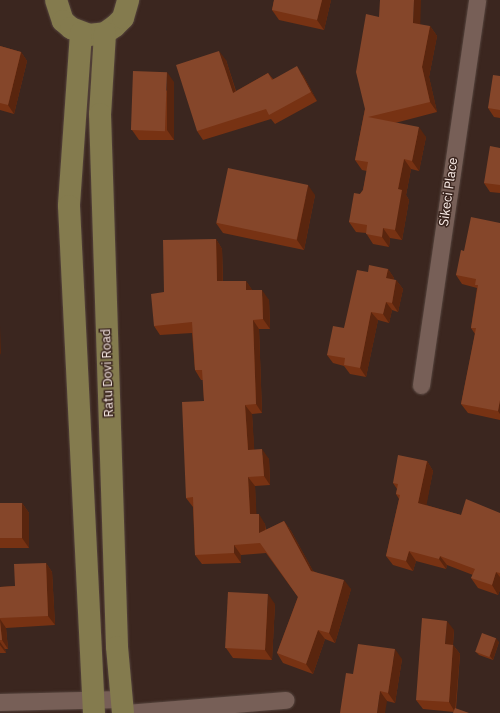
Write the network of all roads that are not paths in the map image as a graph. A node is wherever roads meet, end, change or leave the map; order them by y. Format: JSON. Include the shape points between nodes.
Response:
{"nodes":[{"id":1,"x":56,"y":0,"type":"edge"},
{"id":2,"x":128,"y":0,"type":"edge"},
{"id":3,"x":477,"y":0,"type":"edge"},
{"id":4,"x":81,"y":33,"type":"junction"},
{"id":5,"x":105,"y":33,"type":"junction"},
{"id":6,"x":421,"y":385,"type":"dead end"},
{"id":7,"x":285,"y":700,"type":"dead end"},
{"id":8,"x":0,"y":702,"type":"edge"},
{"id":9,"x":94,"y":706,"type":"edge"},
{"id":10,"x":123,"y":708,"type":"edge"}],
"edges":[{"from":1,"to":4,"type":"main road","via":[[63,20]]},
{"from":2,"to":5,"type":"main road","via":[[123,18]]},
{"from":3,"to":6,"type":"street","name":"Sikeci Place"},
{"from":4,"to":5,"type":"main road"},
{"from":4,"to":9,"type":"main road","via":[[69,206]]},
{"from":5,"to":10,"type":"main road","name":"Ratu Dovi Road","via":[[100,114]]},
{"from":7,"to":10,"type":"street"},
{"from":8,"to":9,"type":"street","via":[[45,700]]},
{"from":9,"to":10,"type":"street"}]}
